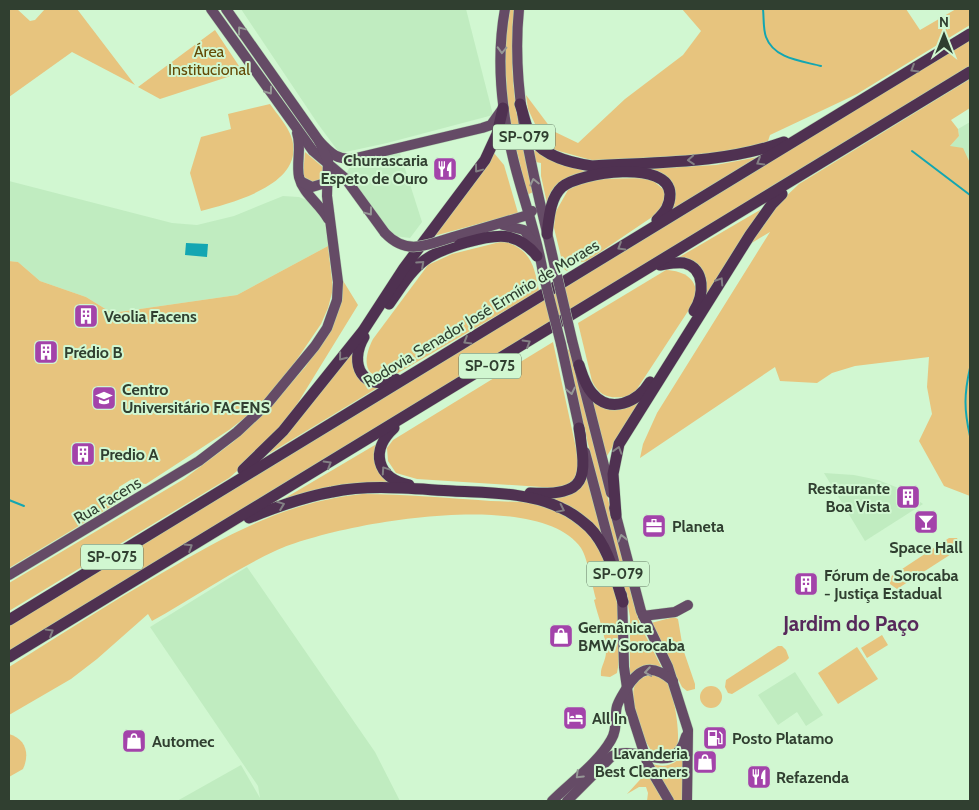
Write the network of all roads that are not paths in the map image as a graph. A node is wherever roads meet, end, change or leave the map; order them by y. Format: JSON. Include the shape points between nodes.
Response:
{"nodes":[{"id":1,"x":211,"y":9,"type":"edge"},
{"id":2,"x":226,"y":9,"type":"edge"},
{"id":3,"x":505,"y":9,"type":"edge"},
{"id":4,"x":519,"y":9,"type":"edge"},
{"id":5,"x":970,"y":34,"type":"edge"},
{"id":6,"x":255,"y":71,"type":"junction"},
{"id":7,"x":970,"y":72,"type":"edge"},
{"id":8,"x":286,"y":95,"type":"junction"},
{"id":9,"x":520,"y":104,"type":"junction"},
{"id":10,"x":503,"y":108,"type":"junction"},
{"id":11,"x":296,"y":128,"type":"junction"},
{"id":12,"x":806,"y":134,"type":"junction"},
{"id":13,"x":320,"y":141,"type":"junction"},
{"id":14,"x":802,"y":177,"type":"junction"},
{"id":15,"x":319,"y":181,"type":"junction"},
{"id":16,"x":539,"y":202,"type":"junction"},
{"id":17,"x":528,"y":214,"type":"junction"},
{"id":18,"x":330,"y":222,"type":"junction"},
{"id":19,"x":495,"y":225,"type":"junction"},
{"id":20,"x":646,"y":232,"type":"junction"},
{"id":21,"x":547,"y":234,"type":"junction"},
{"id":22,"x":537,"y":256,"type":"junction"},
{"id":23,"x":653,"y":267,"type":"junction"},
{"id":24,"x":543,"y":272,"type":"junction"},
{"id":25,"x":429,"y":364,"type":"junction"},
{"id":26,"x":579,"y":365,"type":"junction"},
{"id":27,"x":421,"y":408,"type":"junction"},
{"id":28,"x":579,"y":428,"type":"junction"},
{"id":29,"x":214,"y":493,"type":"junction"},
{"id":30,"x":616,"y":515,"type":"junction"},
{"id":31,"x":219,"y":529,"type":"junction"},
{"id":32,"x":9,"y":575,"type":"edge"},
{"id":33,"x":623,"y":602,"type":"junction"},
{"id":34,"x":688,"y":605,"type":"dead end"},
{"id":35,"x":644,"y":616,"type":"junction"},
{"id":36,"x":9,"y":620,"type":"edge"},
{"id":37,"x":9,"y":658,"type":"edge"},
{"id":38,"x":674,"y":682,"type":"junction"},
{"id":39,"x":626,"y":690,"type":"junction"},
{"id":40,"x":688,"y":730,"type":"junction"},
{"id":41,"x":646,"y":753,"type":"junction"},
{"id":42,"x":552,"y":801,"type":"edge"},
{"id":43,"x":566,"y":801,"type":"edge"},
{"id":44,"x":669,"y":801,"type":"edge"},
{"id":45,"x":687,"y":801,"type":"edge"}],
"edges":[{"from":1,"to":6,"type":"main road"},
{"from":8,"to":2,"type":"main road","one_way":true},
{"from":3,"to":10,"type":"main road","number":"SP-079","one_way":true},
{"from":4,"to":9,"type":"main road","number":"SP-079","via":[[516,56]]},
{"from":5,"to":12,"type":"highway","name":"Rodovia Senador José Ermírio de Moraes","number":"SP-075","one_way":true},
{"from":6,"to":8,"type":"main road","via":[[259,65],[263,66]]},
{"from":6,"to":11,"type":"main road","one_way":true},
{"from":7,"to":14,"type":"highway","number":"SP-075"},
{"from":8,"to":13,"type":"main road"},
{"from":12,"to":9,"type":"highway","one_way":true,"via":[[736,155],[592,166],[573,163],[541,148],[532,138]]},
{"from":16,"to":9,"type":"main road","number":"SP-079","one_way":true},
{"from":10,"to":13,"type":"main road","via":[[491,125],[356,158],[338,158]]},
{"from":10,"to":17,"type":"main road","number":"SP-079","via":[[512,158]]},
{"from":10,"to":29,"type":"highway","one_way":true,"via":[[497,134],[485,160],[418,248],[363,330],[283,431],[248,466]]},
{"from":11,"to":15,"type":"main road","via":[[318,157]]},
{"from":11,"to":15,"type":"main road","via":[[300,150],[298,165]]},
{"from":12,"to":20,"type":"highway","name":"Rodovia Senador José Ermírio de Moraes","number":"SP-075","one_way":true},
{"from":13,"to":15,"type":"main road","via":[[328,157]]},
{"from":14,"to":23,"type":"highway","number":"SP-075"},
{"from":30,"to":14,"type":"highway","one_way":true,"via":[[613,474],[619,444],[750,235],[772,204]]},
{"from":15,"to":18,"type":"main road","name":"Rua Facens","via":[[327,196]]},
{"from":15,"to":18,"type":"main road","name":"Rua Facens","via":[[322,208]]},
{"from":15,"to":19,"type":"main road","one_way":true,"bridge":true,"via":[[344,178],[385,233],[398,244],[408,247]]},
{"from":16,"to":17,"type":"main road"},
{"from":16,"to":21,"type":"main road","number":"SP-079"},
{"from":17,"to":19,"type":"main road"},
{"from":17,"to":24,"type":"main road","number":"SP-079"},
{"from":18,"to":32,"type":"main road","name":"Rua Facens","via":[[338,271],[337,300],[327,328],[315,346],[268,403],[237,432],[199,460]]},
{"from":19,"to":22,"type":"main road","via":[[510,225],[524,230],[532,239]]},
{"from":20,"to":21,"type":"highway","via":[[666,212],[670,190],[657,175],[646,172],[595,174],[574,179],[556,194]]},
{"from":20,"to":25,"type":"highway","name":"Rodovia Senador José Ermírio de Moraes","number":"SP-075","one_way":true},
{"from":21,"to":26,"type":"main road","number":"SP-079","bridge":true},
{"from":22,"to":24,"type":"main road"},
{"from":25,"to":22,"type":"highway","one_way":true,"via":[[379,383],[365,376],[356,360],[359,346],[418,266],[451,248],[501,237],[517,240]]},
{"from":23,"to":26,"type":"highway","via":[[671,263],[691,266],[699,276],[701,292],[696,308],[647,386],[631,401],[607,403],[590,392]]},
{"from":27,"to":23,"type":"highway","number":"SP-075","one_way":true},
{"from":24,"to":28,"type":"main road","number":"SP-079","one_way":true,"bridge":true},
{"from":25,"to":29,"type":"highway","name":"Rodovia Senador José Ermírio de Moraes","number":"SP-075"},
{"from":26,"to":30,"type":"main road","number":"SP-079"},
{"from":28,"to":27,"type":"highway","one_way":true,"via":[[583,474],[574,487],[563,493],[408,485],[386,474],[379,461],[379,451],[393,429]]},
{"from":31,"to":27,"type":"highway","number":"SP-075","one_way":true},
{"from":28,"to":33,"type":"main road","number":"SP-079"},
{"from":29,"to":36,"type":"highway","name":"Rodovia Senador José Ermírio de Moraes","number":"SP-075"},
{"from":35,"to":30,"type":"main road","number":"SP-079","one_way":true},
{"from":31,"to":33,"type":"highway","one_way":true,"via":[[290,502],[333,491],[374,487],[533,499],[560,507],[598,537]]},
{"from":37,"to":31,"type":"highway","number":"SP-075","one_way":true},
{"from":33,"to":39,"type":"main road","number":"SP-079"},
{"from":34,"to":35,"type":"main road","via":[[675,612]]},
{"from":35,"to":38,"type":"main road","number":"SP-079"},
{"from":38,"to":39,"type":"main road","one_way":true,"via":[[658,670],[648,670],[634,677]]},
{"from":38,"to":40,"type":"main road","number":"SP-079"},
{"from":39,"to":41,"type":"main road","number":"SP-079"},
{"from":39,"to":42,"type":"main road","one_way":true,"via":[[617,706],[616,732],[611,741]]},
{"from":40,"to":41,"type":"main road","via":[[677,755],[663,760]]},
{"from":40,"to":45,"type":"main road","number":"SP-079"},
{"from":41,"to":43,"type":"main road","via":[[612,756]]},
{"from":41,"to":44,"type":"main road","number":"SP-079","via":[[653,775]]}]}
